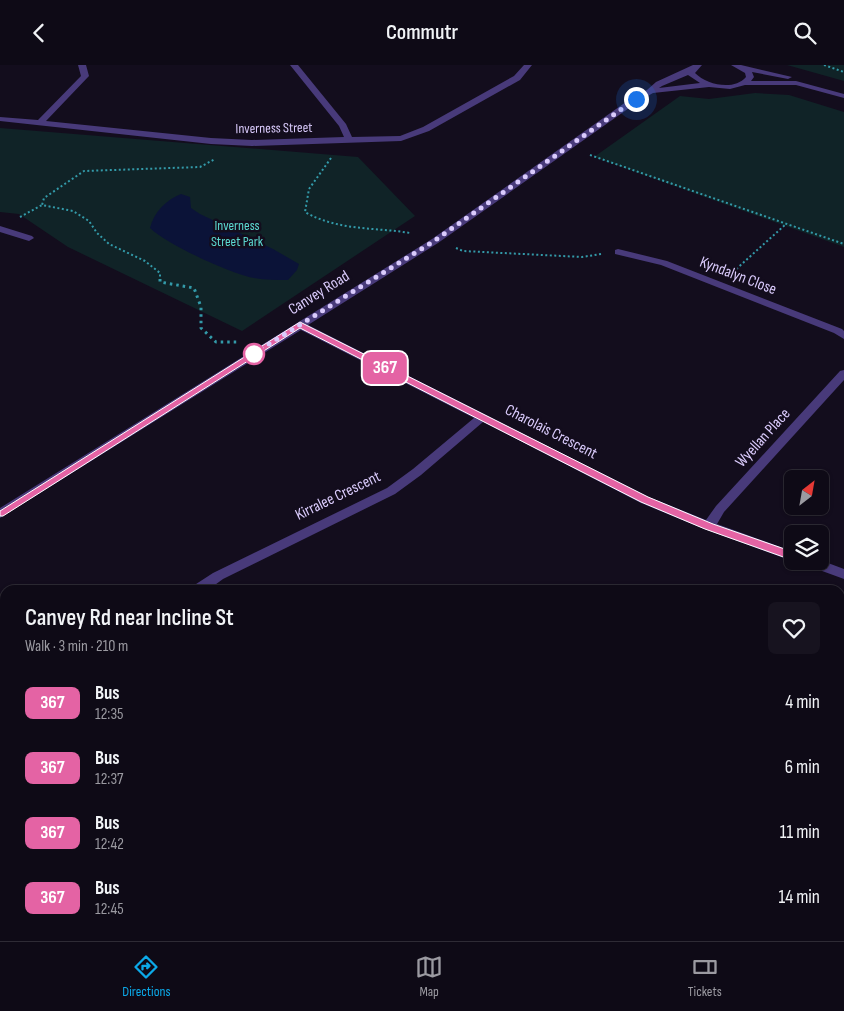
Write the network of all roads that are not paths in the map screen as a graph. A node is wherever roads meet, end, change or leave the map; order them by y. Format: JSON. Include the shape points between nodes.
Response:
{"nodes":[{"id":1,"x":82,"y":65,"type":"edge"},
{"id":2,"x":294,"y":65,"type":"edge"},
{"id":3,"x":528,"y":65,"type":"edge"},
{"id":4,"x":695,"y":67,"type":"edge"},
{"id":5,"x":739,"y":67,"type":"edge"},
{"id":6,"x":746,"y":83,"type":"junction"},
{"id":7,"x":712,"y":85,"type":"junction"},
{"id":8,"x":808,"y":85,"type":"junction"},
{"id":9,"x":650,"y":92,"type":"junction"},
{"id":10,"x":844,"y":96,"type":"edge"},
{"id":11,"x":0,"y":119,"type":"edge"},
{"id":12,"x":40,"y":123,"type":"junction"},
{"id":13,"x":349,"y":140,"type":"junction"},
{"id":14,"x":0,"y":229,"type":"edge"},
{"id":15,"x":29,"y":238,"type":"dead end"},
{"id":16,"x":618,"y":252,"type":"road end"},
{"id":17,"x":300,"y":325,"type":"junction"},
{"id":18,"x":844,"y":336,"type":"edge"},
{"id":19,"x":844,"y":373,"type":"edge"},
{"id":20,"x":482,"y":417,"type":"junction"},
{"id":21,"x":0,"y":514,"type":"edge"},
{"id":22,"x":709,"y":527,"type":"junction"},
{"id":23,"x":784,"y":553,"type":"edge"},
{"id":24,"x":829,"y":569,"type":"edge"},
{"id":25,"x":844,"y":574,"type":"edge"},
{"id":26,"x":205,"y":585,"type":"edge"}],
"edges":[{"from":1,"to":12,"type":"street","via":[[84,76]]},
{"from":2,"to":13,"type":"street","via":[[344,126]]},
{"from":3,"to":13,"type":"street","name":"Inverness Street","via":[[517,78],[416,134],[401,138]]},
{"from":4,"to":7,"type":"street","via":[[692,74],[695,78]]},
{"from":4,"to":9,"type":"street","name":"Canvey Road","via":[[659,84]]},
{"from":5,"to":6,"type":"street","via":[[750,77]]},
{"from":5,"to":8,"type":"street","via":[[787,76]]},
{"from":6,"to":7,"type":"street","via":[[729,87]]},
{"from":6,"to":8,"type":"street"},
{"from":7,"to":9,"type":"street"},
{"from":8,"to":10,"type":"street"},
{"from":9,"to":17,"type":"street","name":"Canvey Road","via":[[434,241]]},
{"from":11,"to":12,"type":"street","name":"Inverness Street"},
{"from":12,"to":13,"type":"street","name":"Inverness Street","via":[[229,142]]},
{"from":14,"to":15,"type":"street"},
{"from":16,"to":18,"type":"street","name":"Kyndalyn Close","via":[[664,263]]},
{"from":17,"to":20,"type":"street","name":"Charolais Crescent"},
{"from":17,"to":21,"type":"street","name":"Canvey Road"},
{"from":19,"to":22,"type":"street","name":"Wyellan Place","via":[[720,509]]},
{"from":20,"to":22,"type":"street","name":"Charolais Crescent","via":[[644,500]]},
{"from":20,"to":26,"type":"street","name":"Kirralee Crescent","via":[[391,491]]},
{"from":22,"to":23,"type":"street","name":"Charolais Crescent"},
{"from":24,"to":25,"type":"street"}]}
